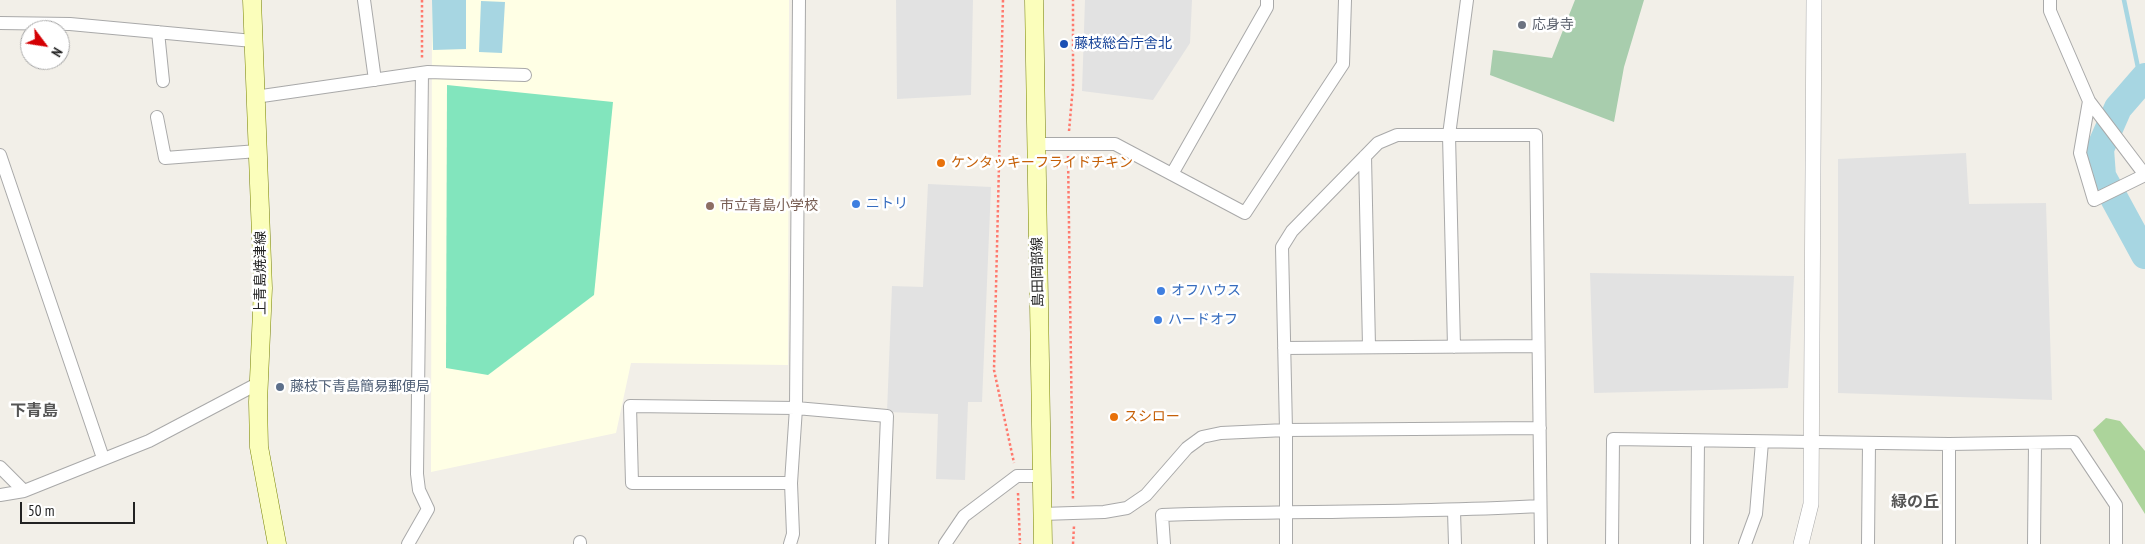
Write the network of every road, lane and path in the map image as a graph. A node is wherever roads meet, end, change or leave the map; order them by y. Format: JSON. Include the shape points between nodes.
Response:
{"nodes":[{"id":1,"x":252,"y":0,"type":"edge"},
{"id":2,"x":364,"y":0,"type":"edge"},
{"id":3,"x":422,"y":0,"type":"edge"},
{"id":4,"x":799,"y":0,"type":"edge"},
{"id":5,"x":1003,"y":0,"type":"edge"},
{"id":6,"x":1034,"y":0,"type":"edge"},
{"id":7,"x":1073,"y":0,"type":"edge"},
{"id":8,"x":1267,"y":0,"type":"edge"},
{"id":9,"x":1345,"y":0,"type":"edge"},
{"id":10,"x":1467,"y":0,"type":"edge"},
{"id":11,"x":1814,"y":0,"type":"edge"},
{"id":12,"x":2050,"y":0,"type":"edge"},
{"id":13,"x":0,"y":24,"type":"edge"},
{"id":14,"x":158,"y":32,"type":"junction"},
{"id":15,"x":254,"y":41,"type":"junction"},
{"id":16,"x":422,"y":73,"type":"junction"},
{"id":17,"x":525,"y":75,"type":"dead end"},
{"id":18,"x":375,"y":80,"type":"junction"},
{"id":19,"x":163,"y":81,"type":"dead end"},
{"id":20,"x":255,"y":97,"type":"junction"},
{"id":21,"x":2089,"y":101,"type":"junction"},
{"id":22,"x":157,"y":117,"type":"dead end"},
{"id":23,"x":1450,"y":135,"type":"junction"},
{"id":24,"x":1067,"y":143,"type":"junction"},
{"id":25,"x":1036,"y":144,"type":"junction"},
{"id":26,"x":258,"y":151,"type":"junction"},
{"id":27,"x":0,"y":155,"type":"edge"},
{"id":28,"x":1365,"y":156,"type":"junction"},
{"id":29,"x":1172,"y":174,"type":"junction"},
{"id":30,"x":2145,"y":175,"type":"edge"},
{"id":31,"x":1537,"y":346,"type":"junction"},
{"id":32,"x":1370,"y":347,"type":"junction"},
{"id":33,"x":1454,"y":347,"type":"junction"},
{"id":34,"x":1284,"y":348,"type":"junction"},
{"id":35,"x":259,"y":383,"type":"junction"},
{"id":36,"x":796,"y":408,"type":"junction"},
{"id":37,"x":1540,"y":428,"type":"junction"},
{"id":38,"x":1286,"y":430,"type":"junction"},
{"id":39,"x":1698,"y":441,"type":"junction"},
{"id":40,"x":1762,"y":442,"type":"junction"},
{"id":41,"x":1812,"y":442,"type":"junction"},
{"id":42,"x":1870,"y":443,"type":"junction"},
{"id":43,"x":2035,"y":443,"type":"junction"},
{"id":44,"x":1950,"y":444,"type":"junction"},
{"id":45,"x":103,"y":458,"type":"junction"},
{"id":46,"x":0,"y":467,"type":"edge"},
{"id":47,"x":1017,"y":476,"type":"junction"},
{"id":48,"x":1041,"y":476,"type":"junction"},
{"id":49,"x":791,"y":483,"type":"junction"},
{"id":50,"x":24,"y":491,"type":"junction"},
{"id":51,"x":0,"y":495,"type":"edge"},
{"id":52,"x":1540,"y":506,"type":"junction"},
{"id":53,"x":1286,"y":511,"type":"junction"},
{"id":54,"x":1454,"y":511,"type":"junction"},
{"id":55,"x":1074,"y":513,"type":"junction"},
{"id":56,"x":1042,"y":514,"type":"junction"},
{"id":57,"x":277,"y":544,"type":"edge"},
{"id":58,"x":408,"y":544,"type":"edge"},
{"id":59,"x":790,"y":544,"type":"edge"},
{"id":60,"x":882,"y":544,"type":"edge"},
{"id":61,"x":945,"y":544,"type":"edge"},
{"id":62,"x":1020,"y":544,"type":"edge"},
{"id":63,"x":1043,"y":544,"type":"edge"},
{"id":64,"x":1073,"y":544,"type":"edge"},
{"id":65,"x":1164,"y":544,"type":"edge"},
{"id":66,"x":1286,"y":544,"type":"edge"},
{"id":67,"x":1455,"y":544,"type":"edge"},
{"id":68,"x":1541,"y":544,"type":"edge"},
{"id":69,"x":1612,"y":544,"type":"edge"},
{"id":70,"x":1697,"y":544,"type":"edge"},
{"id":71,"x":1745,"y":544,"type":"edge"},
{"id":72,"x":1801,"y":544,"type":"edge"},
{"id":73,"x":1868,"y":544,"type":"edge"},
{"id":74,"x":1949,"y":544,"type":"edge"},
{"id":75,"x":2034,"y":544,"type":"edge"},
{"id":76,"x":2116,"y":544,"type":"edge"}],
"edges":[{"from":1,"to":15,"type":"main road","name":"上青島焼津線"},
{"from":2,"to":18,"type":"street"},
{"from":3,"to":16,"type":"path"},
{"from":4,"to":36,"type":"street"},
{"from":5,"to":47,"type":"path","via":[[994,370]]},
{"from":6,"to":25,"type":"main road","name":"島田岡部線"},
{"from":7,"to":24,"type":"path","via":[[1073,86]]},
{"from":8,"to":29,"type":"street","via":[[1267,7]]},
{"from":9,"to":29,"type":"street","via":[[1343,64],[1245,213]]},
{"from":10,"to":23,"type":"street"},
{"from":11,"to":41,"type":"street"},
{"from":12,"to":21,"type":"street","via":[[2050,11]]},
{"from":13,"to":14,"type":"street","via":[[70,24]]},
{"from":14,"to":15,"type":"street"},
{"from":14,"to":19,"type":"street"},
{"from":15,"to":20,"type":"main road","name":"上青島焼津線"},
{"from":16,"to":17,"type":"street"},
{"from":16,"to":18,"type":"street"},
{"from":16,"to":58,"type":"street","via":[[417,474],[428,510]]},
{"from":18,"to":20,"type":"street"},
{"from":20,"to":26,"type":"main road","name":"上青島焼津線"},
{"from":21,"to":30,"type":"street"},
{"from":21,"to":30,"type":"street","via":[[2080,153],[2094,200]]},
{"from":22,"to":26,"type":"street","via":[[165,158]]},
{"from":23,"to":28,"type":"street","via":[[1397,135],[1378,143]]},
{"from":23,"to":31,"type":"street","via":[[1536,136]]},
{"from":23,"to":33,"type":"street"},
{"from":24,"to":25,"type":"street"},
{"from":24,"to":29,"type":"street","via":[[1115,144]]},
{"from":24,"to":55,"type":"path"},
{"from":25,"to":48,"type":"main road","name":"島田岡部線"},
{"from":26,"to":35,"type":"main road","name":"上青島焼津線","via":[[263,288]]},
{"from":27,"to":45,"type":"street"},
{"from":28,"to":32,"type":"street"},
{"from":28,"to":34,"type":"street","via":[[1292,231],[1282,247]]},
{"from":31,"to":33,"type":"street"},
{"from":31,"to":37,"type":"street"},
{"from":32,"to":33,"type":"street"},
{"from":32,"to":34,"type":"street"},
{"from":34,"to":38,"type":"street"},
{"from":35,"to":45,"type":"street","via":[[149,441]]},
{"from":35,"to":57,"type":"main road","name":"上青島焼津線","via":[[259,447]]},
{"from":36,"to":49,"type":"street"},
{"from":36,"to":49,"type":"street","via":[[630,406],[632,483]]},
{"from":36,"to":60,"type":"street","via":[[887,416]]},
{"from":37,"to":38,"type":"street"},
{"from":37,"to":52,"type":"street"},
{"from":38,"to":53,"type":"street"},
{"from":38,"to":55,"type":"street","via":[[1221,432],[1202,437],[1187,448],[1146,495],[1127,508]]},
{"from":39,"to":40,"type":"street"},
{"from":39,"to":69,"type":"street","via":[[1613,440]]},
{"from":39,"to":70,"type":"street"},
{"from":40,"to":41,"type":"street"},
{"from":40,"to":71,"type":"street","via":[[1756,514]]},
{"from":41,"to":42,"type":"street"},
{"from":41,"to":72,"type":"street","via":[[1811,504]]},
{"from":42,"to":44,"type":"street"},
{"from":42,"to":73,"type":"street"},
{"from":43,"to":44,"type":"street"},
{"from":43,"to":75,"type":"street"},
{"from":43,"to":76,"type":"street","via":[[2074,442],[2116,505]]},
{"from":44,"to":74,"type":"street"},
{"from":45,"to":50,"type":"street"},
{"from":46,"to":50,"type":"street"},
{"from":47,"to":48,"type":"street"},
{"from":47,"to":61,"type":"street","via":[[964,516]]},
{"from":47,"to":62,"type":"path"},
{"from":48,"to":56,"type":"main road","name":"島田岡部線"},
{"from":49,"to":59,"type":"street","via":[[793,534]]},
{"from":50,"to":51,"type":"street"},
{"from":52,"to":54,"type":"street"},
{"from":52,"to":68,"type":"street"},
{"from":53,"to":54,"type":"street"},
{"from":53,"to":65,"type":"street","via":[[1162,515]]},
{"from":53,"to":66,"type":"street"},
{"from":54,"to":67,"type":"street"},
{"from":55,"to":56,"type":"street"},
{"from":55,"to":64,"type":"path"},
{"from":56,"to":63,"type":"main road","name":"島田岡部線"}]}
